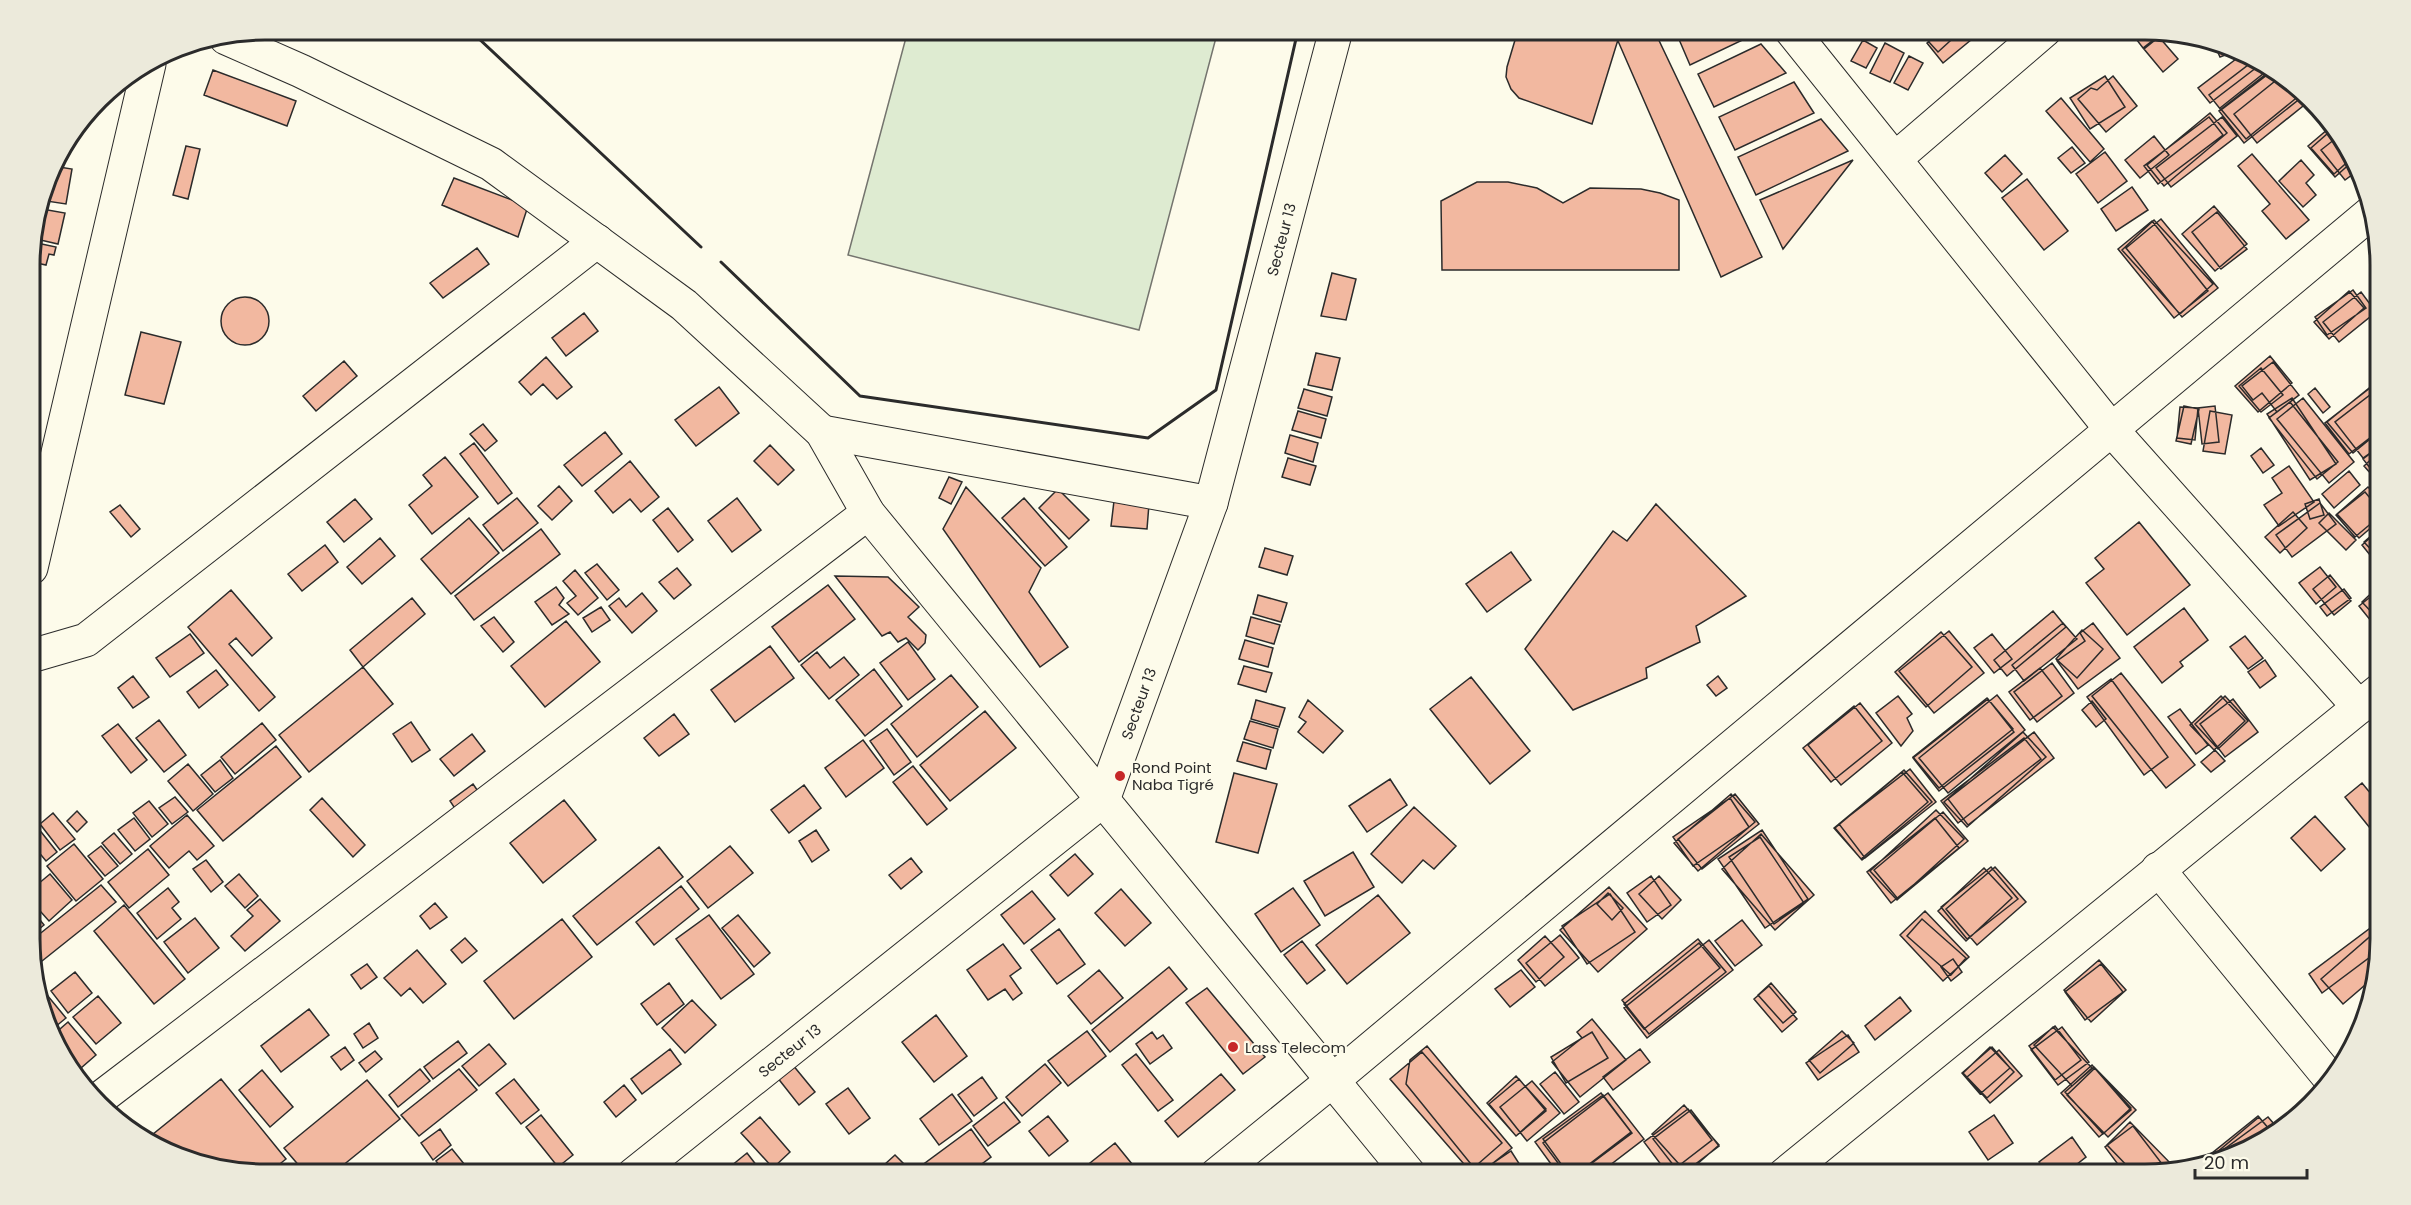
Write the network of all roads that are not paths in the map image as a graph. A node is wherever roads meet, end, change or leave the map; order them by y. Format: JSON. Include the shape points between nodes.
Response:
{"nodes":[{"id":1,"x":1333,"y":40,"type":"edge"},
{"id":2,"x":1799,"y":40,"type":"edge"},
{"id":3,"x":2033,"y":40,"type":"edge"},
{"id":4,"x":235,"y":42,"type":"edge"},
{"id":5,"x":147,"y":74,"type":"edge"},
{"id":6,"x":1896,"y":158,"type":"junction"},
{"id":7,"x":2365,"y":217,"type":"edge"},
{"id":8,"x":597,"y":241,"type":"junction"},
{"id":9,"x":2111,"y":429,"type":"junction"},
{"id":10,"x":822,"y":432,"type":"junction"},
{"id":11,"x":1211,"y":503,"type":"junction"},
{"id":12,"x":868,"y":513,"type":"junction"},
{"id":13,"x":40,"y":530,"type":"edge"},
{"id":14,"x":40,"y":653,"type":"edge"},
{"id":15,"x":2370,"y":698,"type":"edge"},
{"id":16,"x":1103,"y":800,"type":"junction"},
{"id":17,"x":2158,"y":869,"type":"junction"},
{"id":18,"x":2326,"y":1074,"type":"edge"},
{"id":19,"x":1333,"y":1080,"type":"junction"},
{"id":20,"x":103,"y":1096,"type":"edge"},
{"id":21,"x":647,"y":1164,"type":"edge"},
{"id":22,"x":1230,"y":1164,"type":"edge"},
{"id":23,"x":1401,"y":1164,"type":"edge"},
{"id":24,"x":1797,"y":1164,"type":"edge"}],
"edges":[{"from":1,"to":11,"type":"street","name":"Secteur 13"},
{"from":2,"to":6,"type":"street"},
{"from":3,"to":6,"type":"street"},
{"from":4,"to":8,"type":"street","via":[[491,164]]},
{"from":5,"to":13,"type":"street"},
{"from":6,"to":9,"type":"street"},
{"from":7,"to":9,"type":"street"},
{"from":8,"to":10,"type":"street","via":[[684,305]]},
{"from":8,"to":14,"type":"street","via":[[86,640]]},
{"from":9,"to":15,"type":"street"},
{"from":9,"to":19,"type":"street"},
{"from":10,"to":11,"type":"street"},
{"from":10,"to":12,"type":"street"},
{"from":11,"to":16,"type":"street","name":"Secteur 13"},
{"from":12,"to":16,"type":"street"},
{"from":12,"to":20,"type":"street"},
{"from":15,"to":17,"type":"street"},
{"from":16,"to":19,"type":"street"},
{"from":16,"to":21,"type":"street","name":"Secteur 13"},
{"from":17,"to":18,"type":"street"},
{"from":17,"to":24,"type":"street"},
{"from":19,"to":22,"type":"street"},
{"from":19,"to":23,"type":"street"}]}
